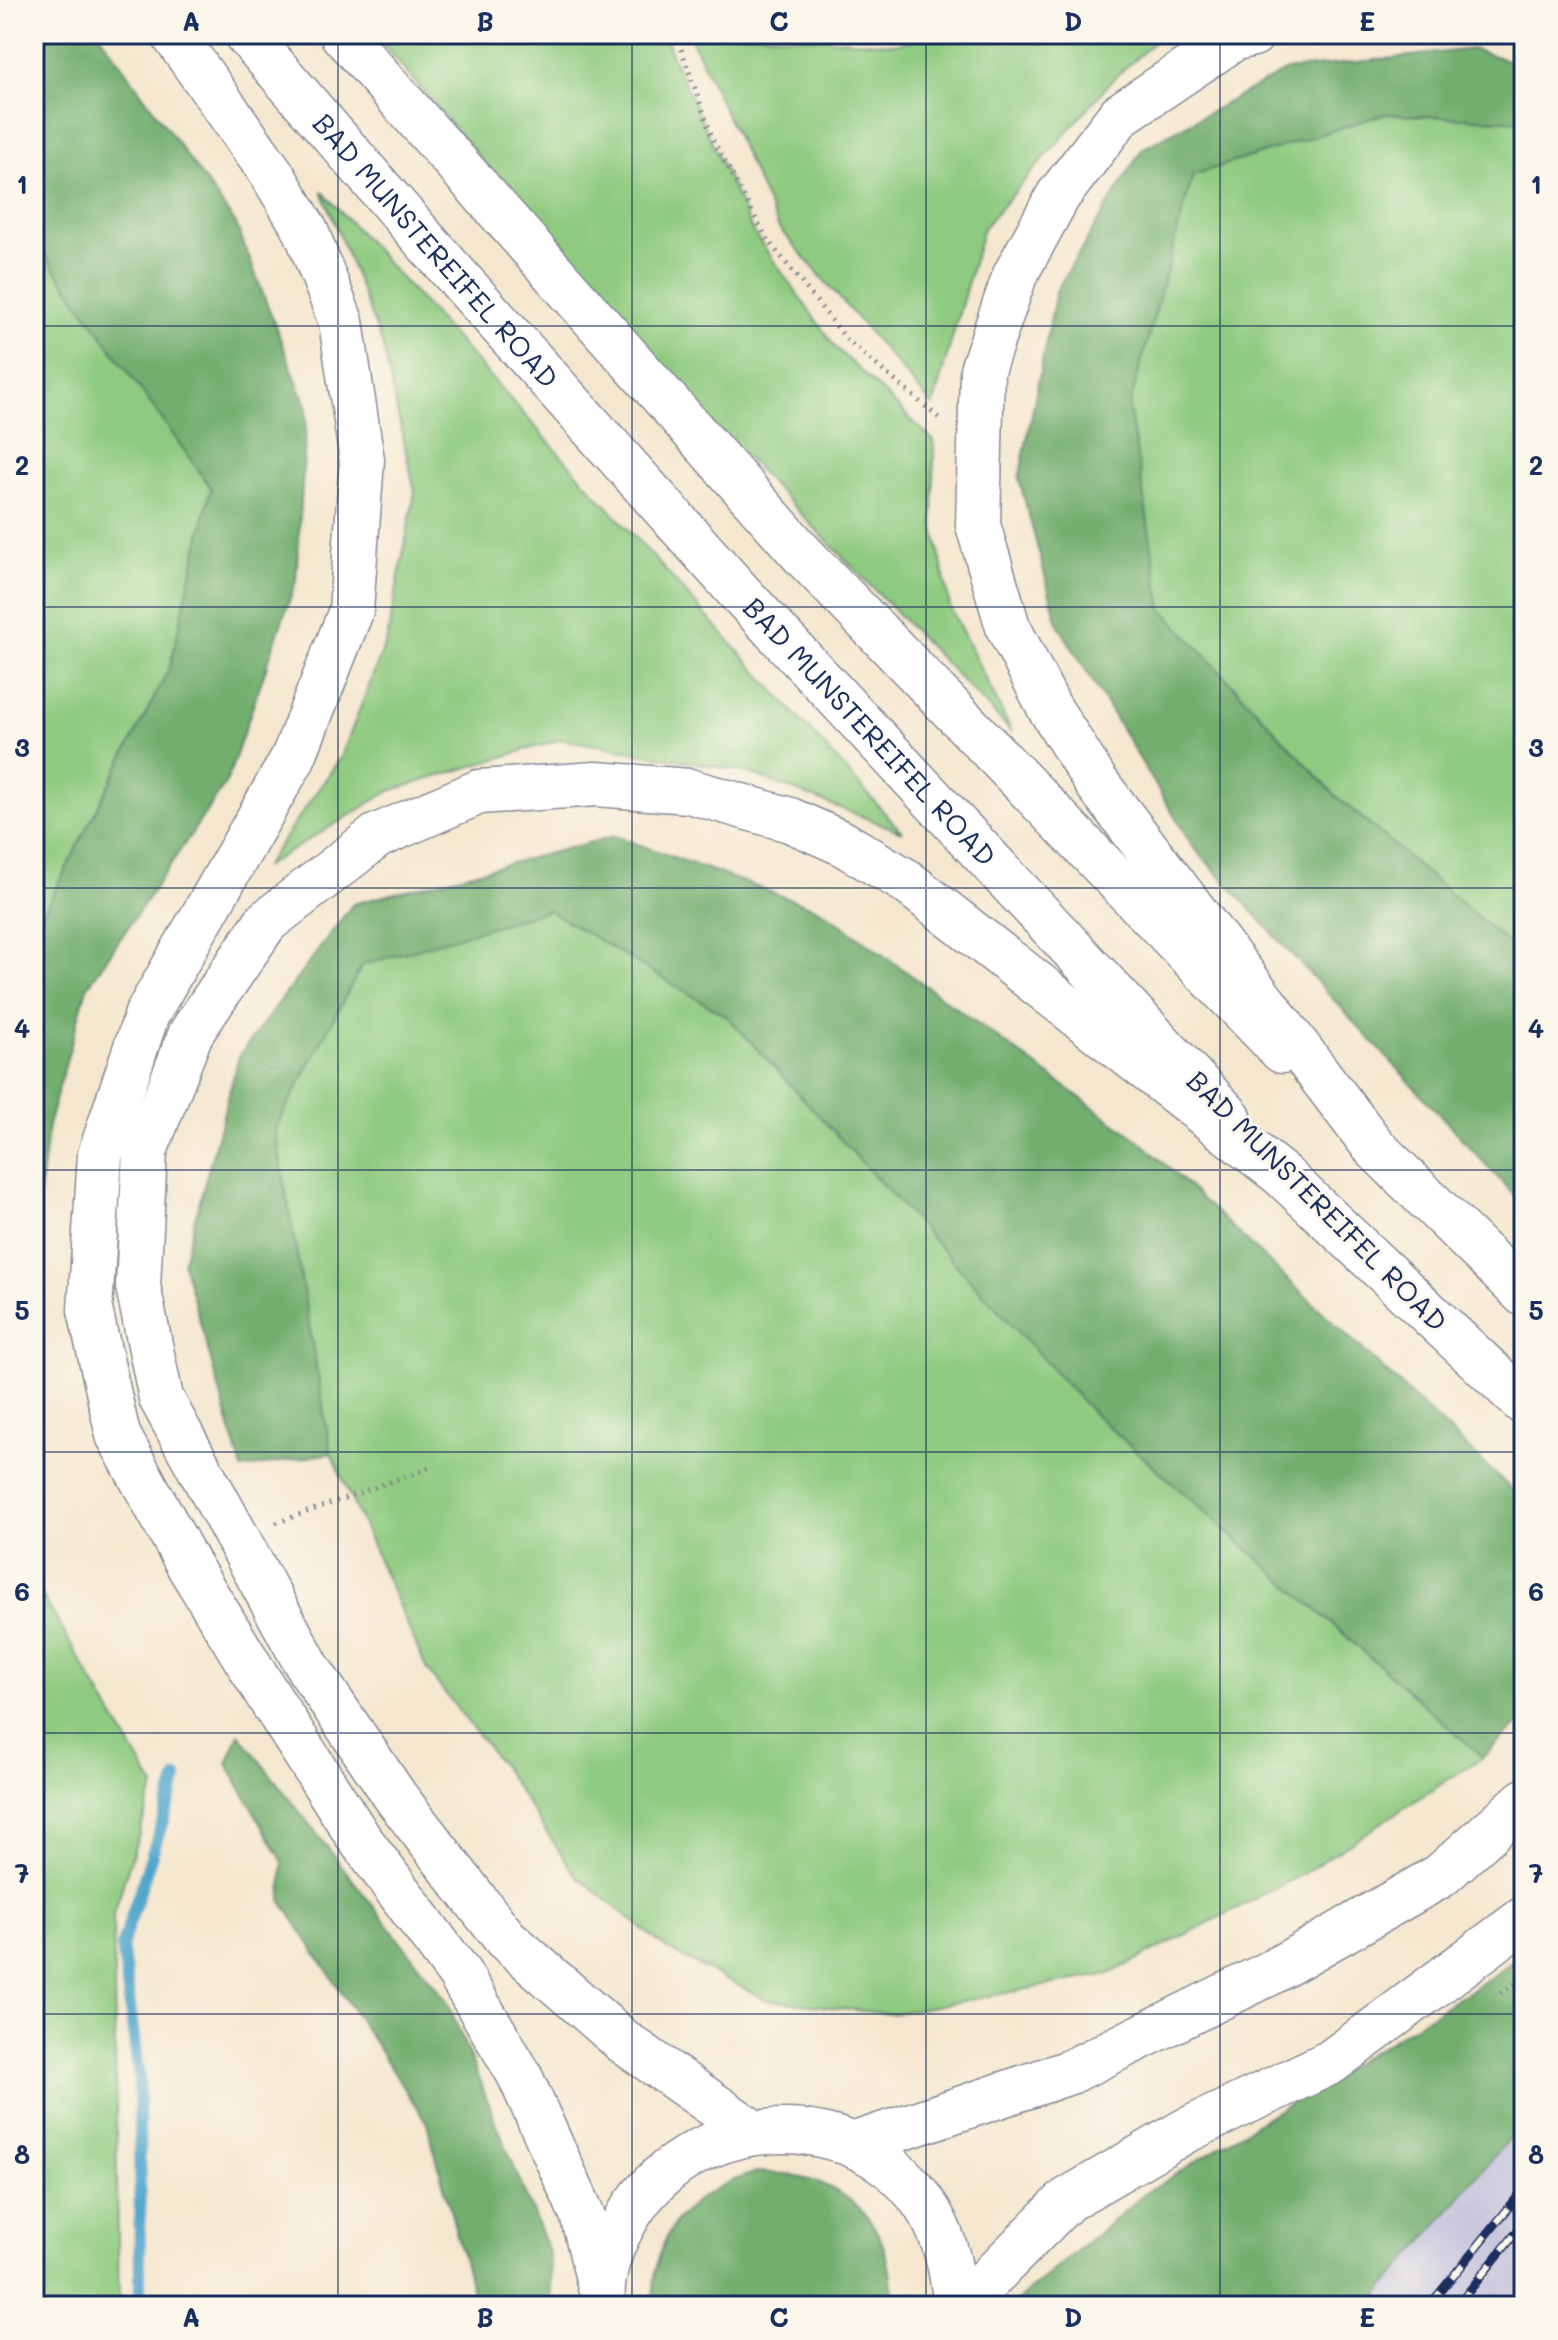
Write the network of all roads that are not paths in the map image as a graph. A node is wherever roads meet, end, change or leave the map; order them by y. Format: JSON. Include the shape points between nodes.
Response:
{"nodes":[{"id":1,"x":173,"y":34,"type":"edge"},
{"id":2,"x":246,"y":34,"type":"edge"},
{"id":3,"x":342,"y":34,"type":"edge"},
{"id":4,"x":1253,"y":34,"type":"edge"},
{"id":5,"x":1375,"y":1148,"type":"junction"},
{"id":6,"x":1282,"y":1175,"type":"junction"},
{"id":7,"x":1524,"y":1294,"type":"edge"},
{"id":8,"x":1524,"y":1403,"type":"edge"},
{"id":9,"x":1524,"y":1801,"type":"edge"},
{"id":10,"x":1524,"y":1919,"type":"edge"},
{"id":11,"x":751,"y":2131,"type":"junction"},
{"id":12,"x":852,"y":2145,"type":"junction"},
{"id":13,"x":602,"y":2298,"type":"edge"},
{"id":14,"x":959,"y":2306,"type":"edge"}],
"edges":[{"from":1,"to":13,"type":"main road","via":[[306,231],[341,322],[362,460],[351,611],[293,758],[147,1014],[100,1155],[90,1310],[118,1435],[269,1697],[359,1838],[459,1973],[519,2074],[582,2214]]},
{"from":2,"to":6,"type":"main road","name":"BAD MUNSTEREIFEL ROAD","via":[[740,593]]},
{"from":3,"to":5,"type":"main road","via":[[803,555]]},
{"from":4,"to":5,"type":"main road","via":[[1233,39],[1120,115],[1058,196],[1015,275],[982,370],[978,525],[1008,627],[1096,782]]},
{"from":5,"to":7,"type":"main road"},
{"from":6,"to":8,"type":"main road","name":"BAD MUNSTEREIFEL ROAD"},
{"from":6,"to":11,"type":"main road","via":[[906,881],[790,820],[689,791],[596,784],[479,792],[377,836],[266,922],[191,1033],[145,1151],[138,1286],[161,1398],[309,1669],[379,1773],[505,1938],[624,2042]]},
{"from":9,"to":12,"type":"main road","via":[[1440,1876],[1272,1972],[1070,2072]]},
{"from":10,"to":14,"type":"main road","via":[[1331,2062],[1185,2131],[1067,2200]]},
{"from":11,"to":12,"type":"main road","via":[[802,2131]]},
{"from":11,"to":13,"type":"main road","via":[[706,2145],[666,2170],[634,2203],[612,2245]]},
{"from":12,"to":14,"type":"main road","via":[[895,2173],[929,2212],[950,2259]]}]}
